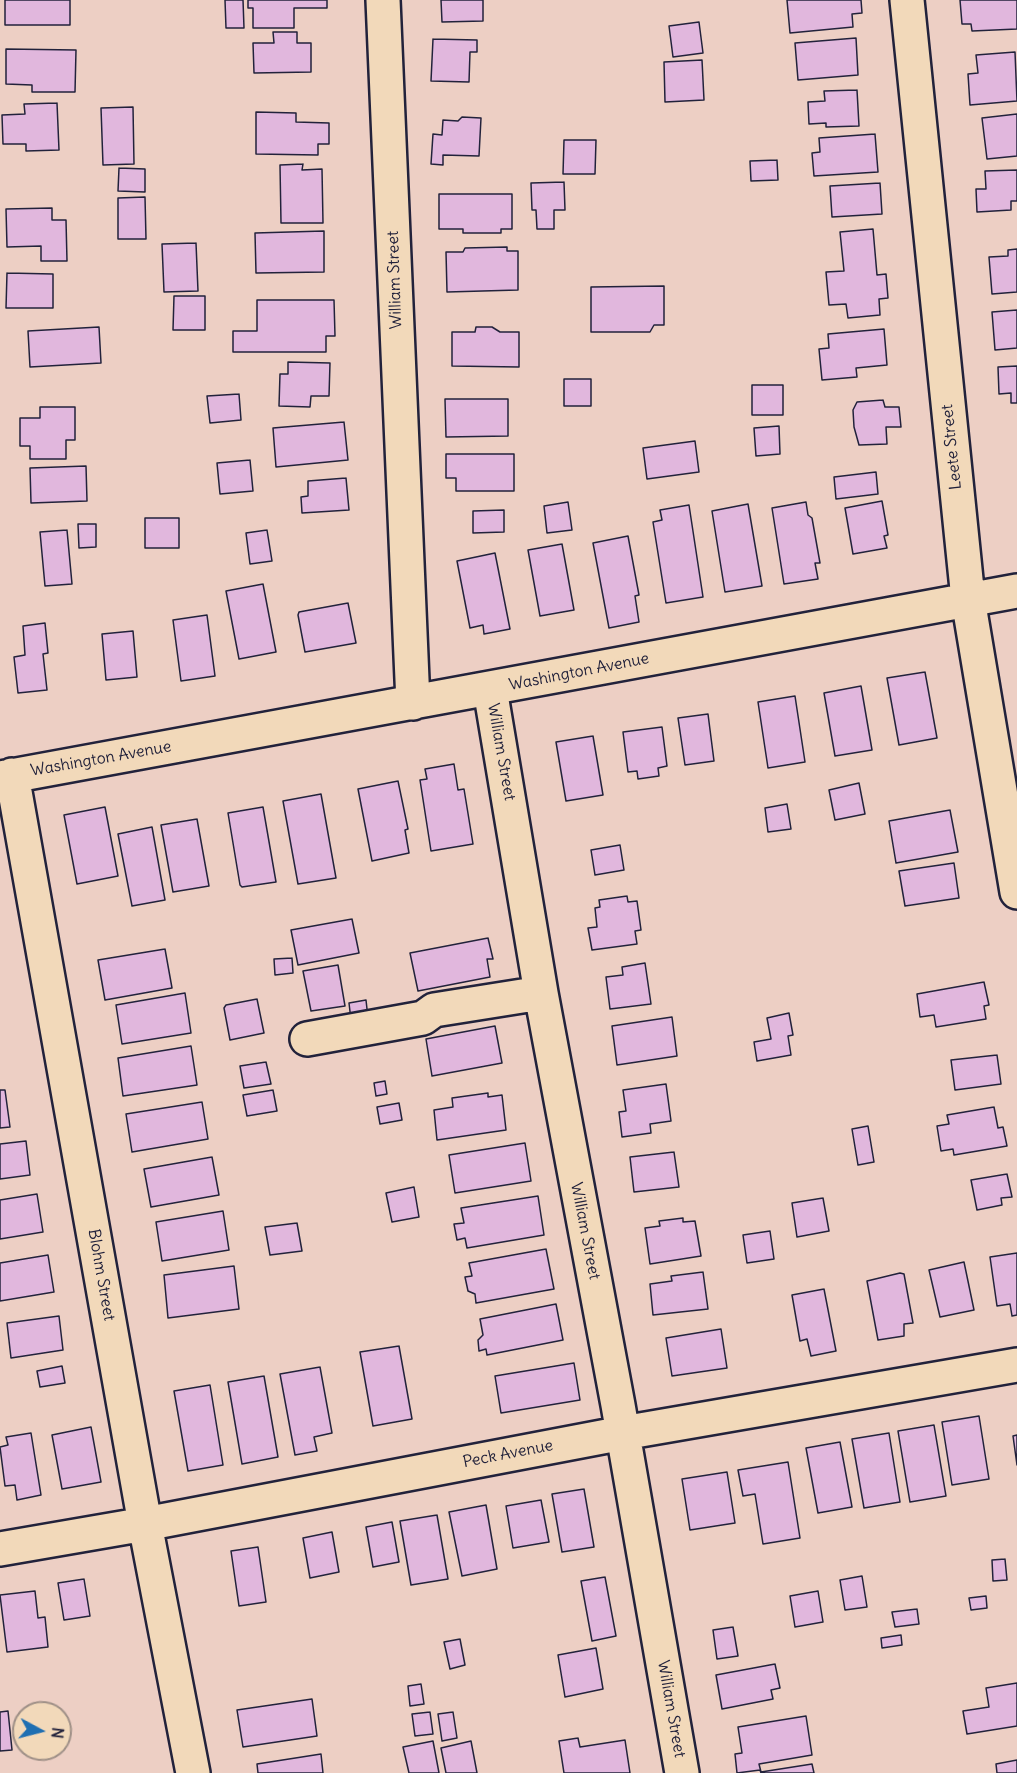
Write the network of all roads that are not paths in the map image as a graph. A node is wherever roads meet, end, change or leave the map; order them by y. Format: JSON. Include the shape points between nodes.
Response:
{"nodes":[{"id":1,"x":383,"y":0,"type":"edge"},
{"id":2,"x":907,"y":0,"type":"edge"},
{"id":3,"x":1017,"y":591,"type":"edge"},
{"id":4,"x":968,"y":599,"type":"junction"},
{"id":5,"x":490,"y":689,"type":"junction"},
{"id":6,"x":413,"y":703,"type":"junction"},
{"id":7,"x":6,"y":777,"type":"edge"},
{"id":8,"x":1017,"y":892,"type":"edge"},
{"id":9,"x":541,"y":993,"type":"junction"},
{"id":10,"x":307,"y":1039,"type":"dead end"},
{"id":11,"x":1017,"y":1365,"type":"edge"},
{"id":12,"x":623,"y":1433,"type":"junction"},
{"id":13,"x":145,"y":1524,"type":"junction"},
{"id":14,"x":0,"y":1549,"type":"edge"},
{"id":15,"x":193,"y":1773,"type":"edge"},
{"id":16,"x":682,"y":1773,"type":"edge"}],
"edges":[{"from":1,"to":6,"type":"street","name":"William Street"},
{"from":2,"to":4,"type":"street","name":"Leete Street"},
{"from":3,"to":4,"type":"street","name":"Washington Avenue"},
{"from":4,"to":5,"type":"street","name":"Washington Avenue"},
{"from":4,"to":8,"type":"street","name":"Leete Street"},
{"from":5,"to":6,"type":"street","name":"Washington Avenue"},
{"from":5,"to":9,"type":"street","name":"William Street"},
{"from":6,"to":7,"type":"street","name":"Washington Avenue"},
{"from":7,"to":13,"type":"street","name":"Blohm Street"},
{"from":9,"to":10,"type":"street","via":[[434,1010],[423,1018]]},
{"from":9,"to":12,"type":"street","name":"William Street"},
{"from":11,"to":12,"type":"street","name":"Peck Avenue"},
{"from":12,"to":13,"type":"street","name":"Peck Avenue"},
{"from":12,"to":16,"type":"street","name":"William Street"},
{"from":13,"to":14,"type":"street","name":"Peck Avenue"},
{"from":13,"to":15,"type":"street","name":"Blohm Street"}]}
